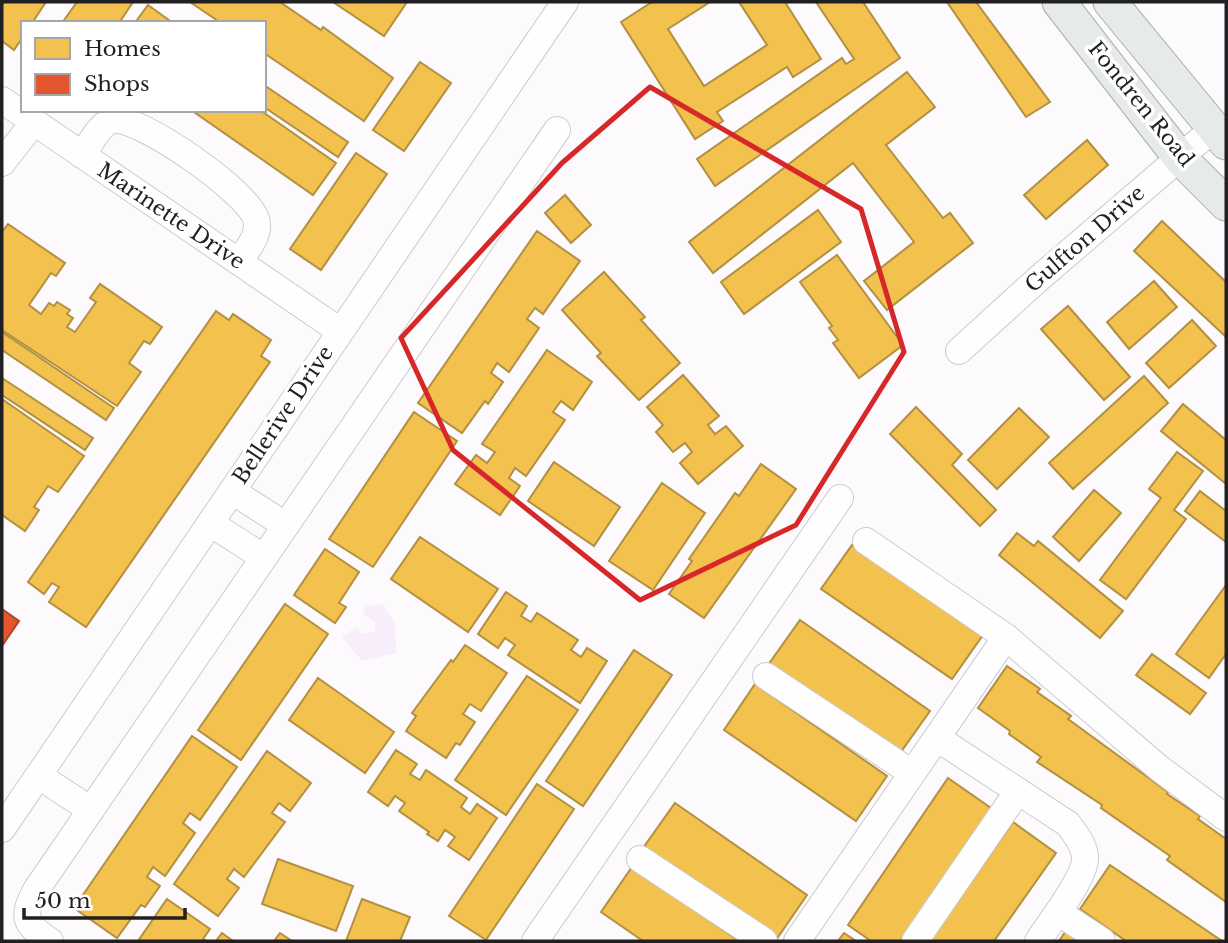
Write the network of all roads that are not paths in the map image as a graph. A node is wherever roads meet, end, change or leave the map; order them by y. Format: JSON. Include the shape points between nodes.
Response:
{"nodes":[{"id":1,"x":565,"y":2,"type":"edge"},
{"id":2,"x":1059,"y":2,"type":"edge"},
{"id":3,"x":1110,"y":2,"type":"edge"},
{"id":4,"x":2,"y":100,"type":"edge"},
{"id":5,"x":34,"y":122,"type":"junction"},
{"id":6,"x":557,"y":130,"type":"dead end"},
{"id":7,"x":1219,"y":136,"type":"edge"},
{"id":8,"x":82,"y":155,"type":"junction"},
{"id":9,"x":1180,"y":158,"type":"junction"},
{"id":10,"x":2,"y":163,"type":"edge"},
{"id":11,"x":1226,"y":204,"type":"edge"},
{"id":12,"x":239,"y":262,"type":"junction"},
{"id":13,"x":340,"y":331,"type":"junction"},
{"id":14,"x":959,"y":351,"type":"dead end"},
{"id":15,"x":232,"y":491,"type":"junction"},
{"id":16,"x":840,"y":498,"type":"dead end"},
{"id":17,"x":210,"y":523,"type":"junction"},
{"id":18,"x":285,"y":525,"type":"junction"},
{"id":19,"x":866,"y":541,"type":"dead end"},
{"id":20,"x":263,"y":557,"type":"junction"},
{"id":21,"x":1006,"y":637,"type":"junction"},
{"id":22,"x":766,"y":676,"type":"dead end"},
{"id":23,"x":937,"y":738,"type":"junction"},
{"id":24,"x":912,"y":773,"type":"junction"},
{"id":25,"x":39,"y":776,"type":"junction"},
{"id":26,"x":1018,"y":791,"type":"junction"},
{"id":27,"x":91,"y":810,"type":"junction"},
{"id":28,"x":1226,"y":818,"type":"edge"},
{"id":29,"x":2,"y":829,"type":"edge"},
{"id":30,"x":640,"y":859,"type":"dead end"},
{"id":31,"x":1058,"y":912,"type":"junction"},
{"id":32,"x":50,"y":941,"type":"edge"},
{"id":33,"x":535,"y":941,"type":"edge"},
{"id":34,"x":764,"y":941,"type":"edge"},
{"id":35,"x":797,"y":941,"type":"edge"},
{"id":36,"x":915,"y":941,"type":"edge"},
{"id":37,"x":1038,"y":941,"type":"edge"},
{"id":38,"x":1102,"y":941,"type":"edge"}],
"edges":[{"from":1,"to":13,"type":"street","name":"Bellerive Drive"},
{"from":2,"to":9,"type":"main road","name":"Fondren Road"},
{"from":3,"to":7,"type":"main road","name":"Fondren Road"},
{"from":4,"to":5,"type":"street","name":"Marinette Drive"},
{"from":5,"to":8,"type":"street","name":"Marinette Drive"},
{"from":5,"to":10,"type":"street"},
{"from":6,"to":18,"type":"street"},
{"from":7,"to":9,"type":"street","name":"Gulfton Drive"},
{"from":8,"to":12,"type":"street","name":"Marinette Drive"},
{"from":8,"to":12,"type":"street","via":[[106,123],[114,120],[137,125],[168,142],[230,187],[256,217],[254,238]]},
{"from":9,"to":11,"type":"main road","name":"Fondren Road"},
{"from":9,"to":14,"type":"street","name":"Gulfton Drive"},
{"from":12,"to":13,"type":"street","name":"Marinette Drive"},
{"from":13,"to":15,"type":"street","name":"Bellerive Drive"},
{"from":15,"to":17,"type":"street","name":"Bellerive Drive"},
{"from":15,"to":18,"type":"street"},
{"from":16,"to":33,"type":"street"},
{"from":17,"to":20,"type":"street"},
{"from":17,"to":25,"type":"street","name":"Bellerive Drive"},
{"from":18,"to":20,"type":"street"},
{"from":19,"to":21,"type":"street"},
{"from":20,"to":27,"type":"street"},
{"from":21,"to":23,"type":"street"},
{"from":21,"to":28,"type":"street","via":[[1159,768]]},
{"from":22,"to":24,"type":"street"},
{"from":23,"to":24,"type":"street"},
{"from":23,"to":26,"type":"street"},
{"from":24,"to":35,"type":"street"},
{"from":25,"to":27,"type":"street"},
{"from":25,"to":29,"type":"street","name":"Bellerive Drive"},
{"from":26,"to":31,"type":"street","via":[[1068,824],[1081,841],[1086,859]]},
{"from":26,"to":36,"type":"street"},
{"from":27,"to":32,"type":"street","via":[[27,909],[29,925]]},
{"from":30,"to":34,"type":"street"},
{"from":31,"to":37,"type":"street"},
{"from":31,"to":38,"type":"street"}]}
